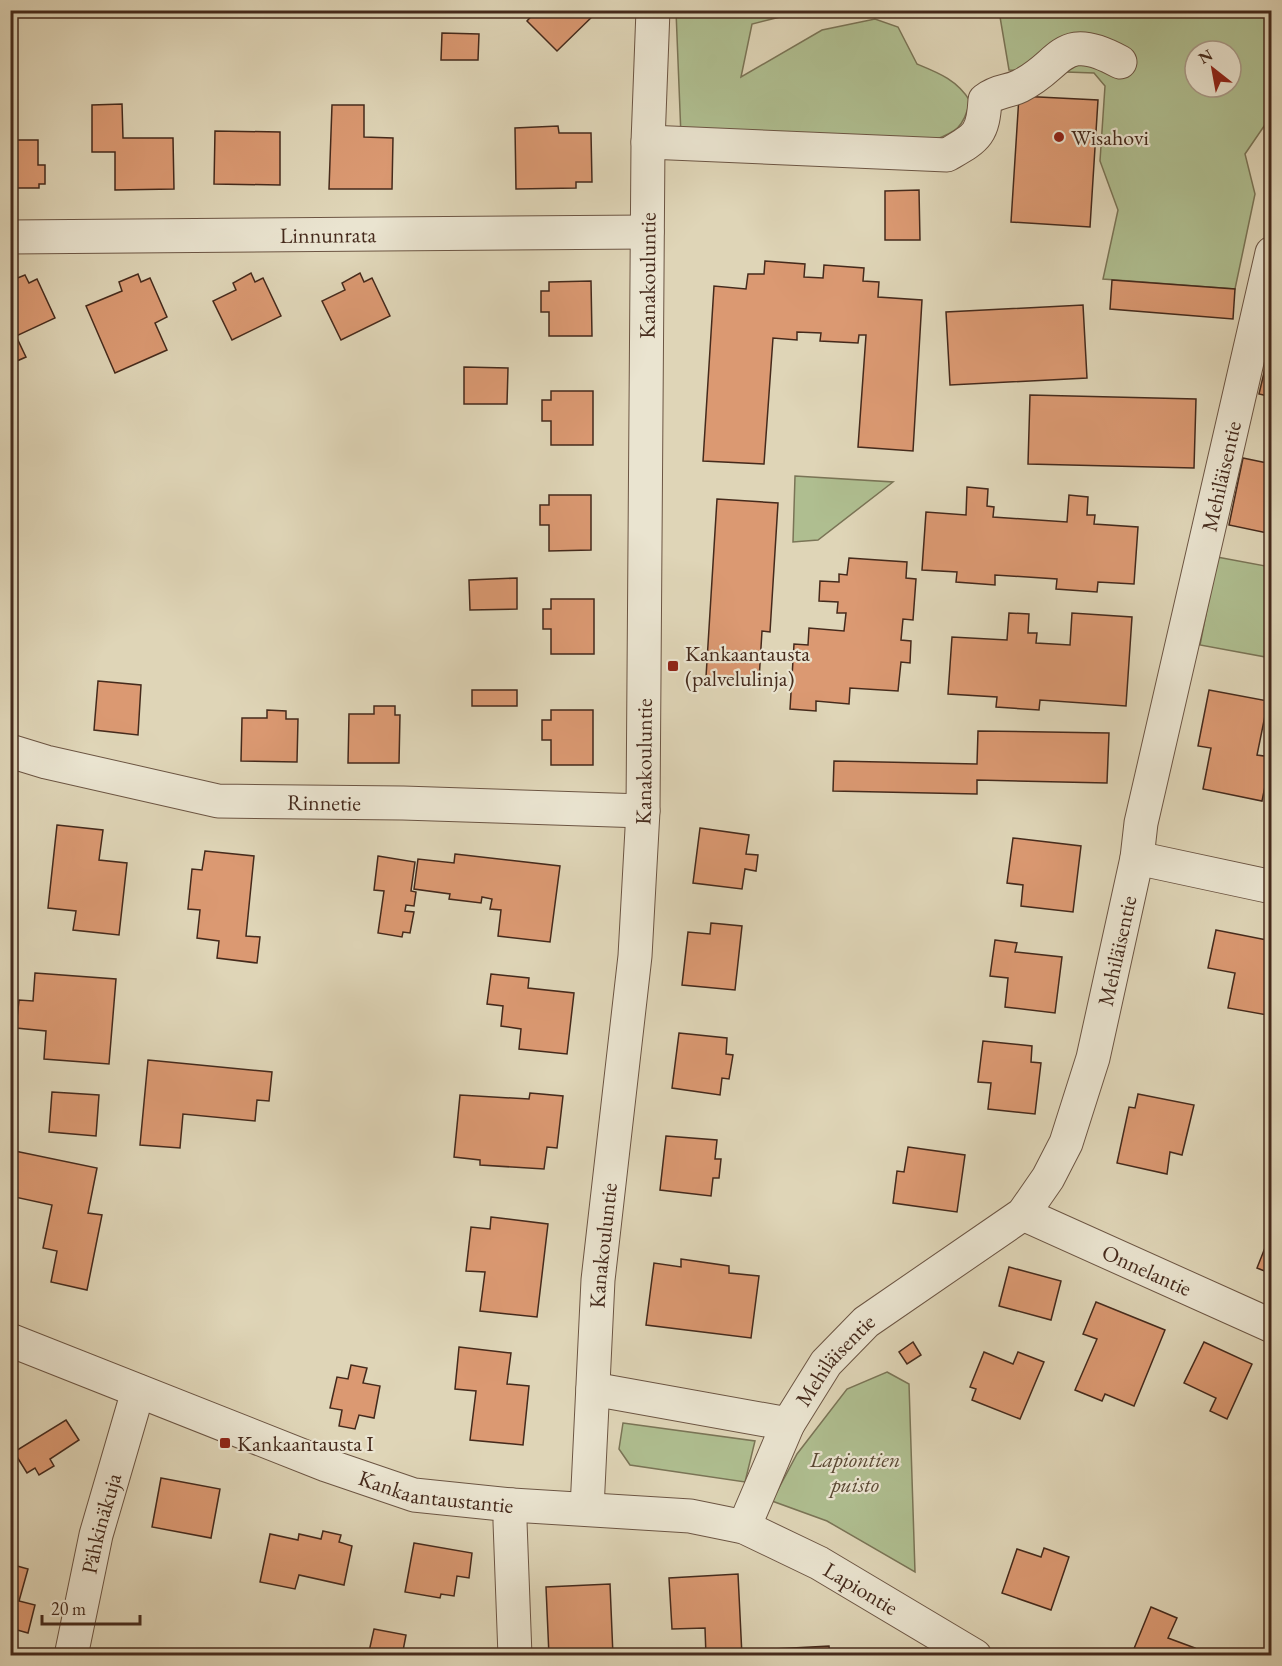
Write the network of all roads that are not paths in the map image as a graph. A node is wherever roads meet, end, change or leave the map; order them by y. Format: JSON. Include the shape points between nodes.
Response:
{"nodes":[{"id":1,"x":653,"y":10,"type":"edge"},
{"id":2,"x":1120,"y":62,"type":"dead end"},
{"id":3,"x":648,"y":142,"type":"junction"},
{"id":4,"x":647,"y":232,"type":"junction"},
{"id":5,"x":10,"y":237,"type":"edge"},
{"id":6,"x":1272,"y":253,"type":"edge"},
{"id":7,"x":10,"y":751,"type":"edge"},
{"id":8,"x":643,"y":811,"type":"junction"},
{"id":9,"x":1137,"y":858,"type":"junction"},
{"id":10,"x":1272,"y":887,"type":"edge"},
{"id":11,"x":1023,"y":1214,"type":"junction"},
{"id":12,"x":1272,"y":1326,"type":"edge"},
{"id":13,"x":10,"y":1340,"type":"edge"},
{"id":14,"x":593,"y":1389,"type":"junction"},
{"id":15,"x":138,"y":1390,"type":"junction"},
{"id":16,"x":788,"y":1424,"type":"junction"},
{"id":17,"x":512,"y":1505,"type":"junction"},
{"id":18,"x":587,"y":1509,"type":"junction"},
{"id":19,"x":744,"y":1527,"type":"junction"},
{"id":20,"x":71,"y":1656,"type":"edge"},
{"id":21,"x":515,"y":1656,"type":"edge"},
{"id":22,"x":975,"y":1656,"type":"edge"}],
"edges":[{"from":1,"to":3,"type":"street","name":"Kanakouluntie"},
{"from":2,"to":3,"type":"street","via":[[1091,50],[1071,49],[1019,86],[998,90],[985,100],[977,137],[947,155]]},
{"from":3,"to":4,"type":"street","name":"Kanakouluntie"},
{"from":4,"to":5,"type":"street","name":"Linnunrata"},
{"from":4,"to":8,"type":"street","name":"Kanakouluntie"},
{"from":6,"to":9,"type":"street","name":"Mehiläisentie","via":[[1141,823]]},
{"from":7,"to":8,"type":"street","name":"Rinnetie","via":[[219,801]]},
{"from":8,"to":14,"type":"street","name":"Kanakouluntie","via":[[635,956],[600,1268]]},
{"from":9,"to":10,"type":"street"},
{"from":9,"to":11,"type":"street","name":"Mehiläisentie","via":[[1093,1058],[1066,1143]]},
{"from":11,"to":12,"type":"street","name":"Onnelantie"},
{"from":11,"to":16,"type":"street","name":"Mehiläisentie","via":[[866,1322],[826,1363]]},
{"from":13,"to":15,"type":"street","name":"Kankaantaustantie"},
{"from":14,"to":16,"type":"street"},
{"from":14,"to":18,"type":"street","name":"Kanakouluntie"},
{"from":15,"to":17,"type":"street","name":"Kankaantaustantie","via":[[326,1465],[414,1495]]},
{"from":15,"to":20,"type":"street","name":"Pähkinäkuja","via":[[96,1535]]},
{"from":16,"to":19,"type":"street","name":"Mehiläisentie"},
{"from":17,"to":18,"type":"street","name":"Kankaantaustantie"},
{"from":17,"to":21,"type":"street"},
{"from":18,"to":19,"type":"street","name":"Kankaantaustantie","via":[[690,1516]]},
{"from":19,"to":22,"type":"street","name":"Lapiontie","via":[[819,1563]]}]}
